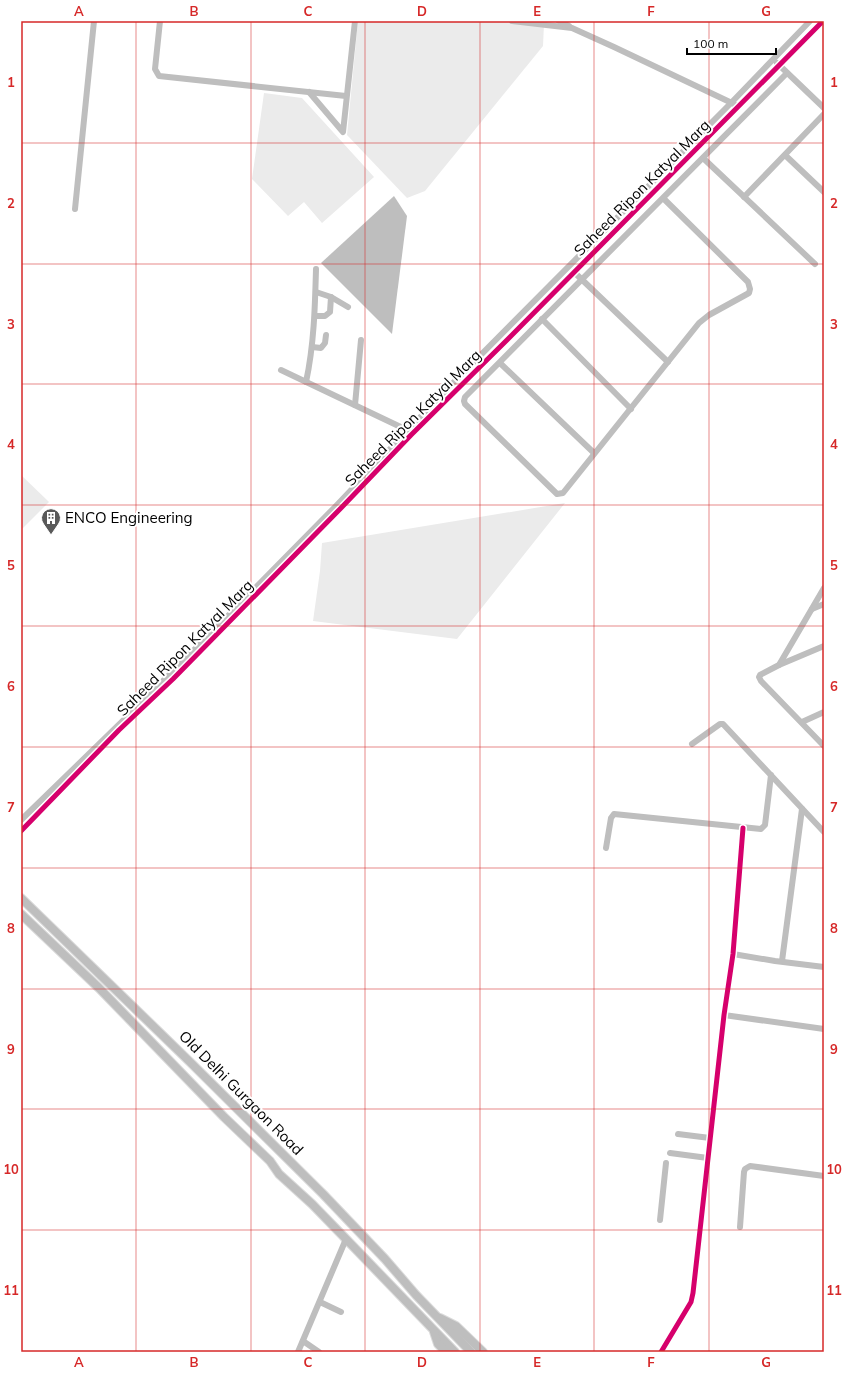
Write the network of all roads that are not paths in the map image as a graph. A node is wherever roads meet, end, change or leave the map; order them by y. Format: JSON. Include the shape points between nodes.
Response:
{"nodes":[{"id":1,"x":94,"y":21,"type":"edge"},
{"id":2,"x":160,"y":21,"type":"edge"},
{"id":3,"x":355,"y":21,"type":"edge"},
{"id":4,"x":512,"y":21,"type":"edge"},
{"id":5,"x":559,"y":21,"type":"edge"},
{"id":6,"x":810,"y":21,"type":"edge"},
{"id":7,"x":823,"y":21,"type":"edge"},
{"id":8,"x":572,"y":28,"type":"junction"},
{"id":9,"x":773,"y":59,"type":"junction"},
{"id":10,"x":779,"y":66,"type":"junction"},
{"id":11,"x":786,"y":73,"type":"junction"},
{"id":12,"x":309,"y":92,"type":"junction"},
{"id":13,"x":346,"y":96,"type":"junction"},
{"id":14,"x":731,"y":103,"type":"junction"},
{"id":15,"x":738,"y":107,"type":"junction"},
{"id":16,"x":824,"y":108,"type":"edge"},
{"id":17,"x":824,"y":114,"type":"edge"},
{"id":18,"x":785,"y":155,"type":"junction"},
{"id":19,"x":703,"y":158,"type":"junction"},
{"id":20,"x":824,"y":192,"type":"edge"},
{"id":21,"x":744,"y":197,"type":"junction"},
{"id":22,"x":664,"y":198,"type":"junction"},
{"id":23,"x":75,"y":210,"type":"dead end"},
{"id":24,"x":815,"y":264,"type":"dead end"},
{"id":25,"x":316,"y":269,"type":"dead end"},
{"id":26,"x":574,"y":272,"type":"junction"},
{"id":27,"x":582,"y":279,"type":"junction"},
{"id":28,"x":316,"y":292,"type":"junction"},
{"id":29,"x":331,"y":297,"type":"junction"},
{"id":30,"x":348,"y":307,"type":"dead end"},
{"id":31,"x":315,"y":316,"type":"junction"},
{"id":32,"x":542,"y":319,"type":"junction"},
{"id":33,"x":326,"y":335,"type":"dead end"},
{"id":34,"x":361,"y":340,"type":"dead end"},
{"id":35,"x":312,"y":347,"type":"junction"},
{"id":36,"x":500,"y":362,"type":"junction"},
{"id":37,"x":668,"y":362,"type":"junction"},
{"id":38,"x":281,"y":370,"type":"dead end"},
{"id":39,"x":306,"y":382,"type":"junction"},
{"id":40,"x":446,"y":389,"type":"junction"},
{"id":41,"x":451,"y":395,"type":"junction"},
{"id":42,"x":355,"y":405,"type":"junction"},
{"id":43,"x":631,"y":409,"type":"junction"},
{"id":44,"x":408,"y":430,"type":"junction"},
{"id":45,"x":594,"y":453,"type":"junction"},
{"id":46,"x":300,"y":546,"type":"junction"},
{"id":47,"x":824,"y":588,"type":"edge"},
{"id":48,"x":824,"y":604,"type":"edge"},
{"id":49,"x":812,"y":609,"type":"junction"},
{"id":50,"x":824,"y":646,"type":"edge"},
{"id":51,"x":779,"y":665,"type":"junction"},
{"id":52,"x":824,"y":712,"type":"edge"},
{"id":53,"x":802,"y":722,"type":"junction"},
{"id":54,"x":692,"y":744,"type":"dead end"},
{"id":55,"x":824,"y":746,"type":"edge"},
{"id":56,"x":771,"y":775,"type":"junction"},
{"id":57,"x":802,"y":809,"type":"junction"},
{"id":58,"x":21,"y":820,"type":"edge"},
{"id":59,"x":743,"y":828,"type":"junction"},
{"id":60,"x":21,"y":831,"type":"edge"},
{"id":61,"x":824,"y":832,"type":"edge"},
{"id":62,"x":606,"y":848,"type":"dead end"},
{"id":63,"x":21,"y":898,"type":"edge"},
{"id":64,"x":21,"y":914,"type":"edge"},
{"id":65,"x":733,"y":954,"type":"junction"},
{"id":66,"x":782,"y":961,"type":"junction"},
{"id":67,"x":824,"y":967,"type":"edge"},
{"id":68,"x":724,"y":1015,"type":"junction"},
{"id":69,"x":824,"y":1029,"type":"edge"},
{"id":70,"x":678,"y":1134,"type":"dead end"},
{"id":71,"x":710,"y":1138,"type":"junction"},
{"id":72,"x":670,"y":1153,"type":"dead end"},
{"id":73,"x":708,"y":1158,"type":"junction"},
{"id":74,"x":666,"y":1163,"type":"dead end"},
{"id":75,"x":824,"y":1176,"type":"edge"},
{"id":76,"x":660,"y":1220,"type":"dead end"},
{"id":77,"x":740,"y":1227,"type":"dead end"},
{"id":78,"x":346,"y":1239,"type":"junction"},
{"id":79,"x":320,"y":1302,"type":"junction"},
{"id":80,"x":341,"y":1312,"type":"dead end"},
{"id":81,"x":434,"y":1315,"type":"junction"},
{"id":82,"x":433,"y":1330,"type":"junction"},
{"id":83,"x":303,"y":1341,"type":"junction"},
{"id":84,"x":298,"y":1352,"type":"edge"},
{"id":85,"x":320,"y":1352,"type":"edge"},
{"id":86,"x":446,"y":1352,"type":"edge"},
{"id":87,"x":455,"y":1352,"type":"edge"},
{"id":88,"x":471,"y":1352,"type":"edge"},
{"id":89,"x":483,"y":1352,"type":"edge"},
{"id":90,"x":661,"y":1352,"type":"edge"}],
"edges":[{"from":1,"to":23,"type":"street"},
{"from":2,"to":12,"type":"street","via":[[155,69],[159,76]]},
{"from":3,"to":13,"type":"street"},
{"from":4,"to":8,"type":"street"},
{"from":5,"to":8,"type":"street"},
{"from":6,"to":9,"type":"street","name":"Saheed Ripon Katyal Marg"},
{"from":7,"to":10,"type":"street","name":"Saheed Ripon Katyal Marg"},
{"from":8,"to":14,"type":"street"},
{"from":9,"to":10,"type":"street"},
{"from":9,"to":14,"type":"street","name":"Saheed Ripon Katyal Marg"},
{"from":10,"to":11,"type":"street"},
{"from":10,"to":15,"type":"street","name":"Saheed Ripon Katyal Marg"},
{"from":11,"to":16,"type":"street"},
{"from":11,"to":19,"type":"street"},
{"from":12,"to":13,"type":"street"},
{"from":12,"to":13,"type":"street","via":[[343,132]]},
{"from":14,"to":15,"type":"street"},
{"from":14,"to":40,"type":"street","name":"Saheed Ripon Katyal Marg"},
{"from":15,"to":26,"type":"street","name":"Saheed Ripon Katyal Marg"},
{"from":17,"to":18,"type":"street"},
{"from":18,"to":20,"type":"street"},
{"from":18,"to":21,"type":"street"},
{"from":19,"to":21,"type":"street"},
{"from":19,"to":22,"type":"street"},
{"from":21,"to":24,"type":"street"},
{"from":22,"to":27,"type":"street"},
{"from":22,"to":37,"type":"street","via":[[748,282],[750,289],[749,293],[704,318]]},
{"from":25,"to":28,"type":"street"},
{"from":26,"to":27,"type":"street"},
{"from":26,"to":41,"type":"street","name":"Saheed Ripon Katyal Marg"},
{"from":27,"to":32,"type":"street"},
{"from":27,"to":37,"type":"street"},
{"from":28,"to":29,"type":"street"},
{"from":28,"to":31,"type":"street"},
{"from":29,"to":30,"type":"street"},
{"from":29,"to":31,"type":"street","via":[[330,312],[325,316]]},
{"from":31,"to":35,"type":"street"},
{"from":32,"to":36,"type":"street"},
{"from":32,"to":43,"type":"street"},
{"from":33,"to":35,"type":"street","via":[[321,348]]},
{"from":34,"to":42,"type":"street"},
{"from":35,"to":39,"type":"street"},
{"from":36,"to":45,"type":"street"},
{"from":36,"to":45,"type":"street","via":[[466,394],[465,404],[557,494],[563,493]]},
{"from":37,"to":43,"type":"street"},
{"from":38,"to":39,"type":"street"},
{"from":39,"to":42,"type":"street"},
{"from":40,"to":41,"type":"street"},
{"from":40,"to":44,"type":"street","name":"Saheed Ripon Katyal Marg"},
{"from":41,"to":46,"type":"street","name":"Saheed Ripon Katyal Marg"},
{"from":42,"to":44,"type":"street"},
{"from":43,"to":45,"type":"street"},
{"from":44,"to":46,"type":"street","name":"Saheed Ripon Katyal Marg"},
{"from":46,"to":58,"type":"street","name":"Saheed Ripon Katyal Marg"},
{"from":46,"to":60,"type":"street","name":"Saheed Ripon Katyal Marg","via":[[173,679],[119,730]]},
{"from":47,"to":49,"type":"street"},
{"from":48,"to":49,"type":"street"},
{"from":49,"to":51,"type":"street"},
{"from":50,"to":51,"type":"street"},
{"from":51,"to":53,"type":"street","via":[[760,675],[759,680]]},
{"from":52,"to":53,"type":"street"},
{"from":53,"to":55,"type":"street"},
{"from":54,"to":56,"type":"street","via":[[723,724]]},
{"from":56,"to":57,"type":"street"},
{"from":56,"to":59,"type":"street","via":[[765,825],[758,830]]},
{"from":57,"to":61,"type":"street"},
{"from":57,"to":66,"type":"street"},
{"from":59,"to":62,"type":"street","via":[[614,814],[611,818]]},
{"from":59,"to":65,"type":"street"},
{"from":63,"to":81,"type":"main road","name":"Old Delhi Gurgaon Road","via":[[323,1194],[386,1259]]},
{"from":64,"to":78,"type":"main road","name":"Old Delhi Gurgaon Road","via":[[98,988]]},
{"from":65,"to":66,"type":"street"},
{"from":65,"to":68,"type":"street"},
{"from":66,"to":67,"type":"street"},
{"from":68,"to":69,"type":"street"},
{"from":68,"to":71,"type":"street"},
{"from":70,"to":71,"type":"street"},
{"from":71,"to":73,"type":"street"},
{"from":72,"to":73,"type":"street"},
{"from":73,"to":90,"type":"street","via":[[694,1293]]},
{"from":74,"to":76,"type":"street"},
{"from":75,"to":77,"type":"street","via":[[746,1167]]},
{"from":78,"to":79,"type":"street"},
{"from":78,"to":82,"type":"main road","name":"Old Delhi Gurgaon Road"},
{"from":79,"to":80,"type":"street"},
{"from":79,"to":83,"type":"street"},
{"from":81,"to":88,"type":"main road","name":"Old Delhi Gurgaon Road"},
{"from":81,"to":89,"type":"main road","via":[[456,1326]]},
{"from":82,"to":86,"type":"main road","via":[[438,1344]]},
{"from":82,"to":87,"type":"main road"},
{"from":83,"to":84,"type":"street"},
{"from":83,"to":85,"type":"street"}]}
